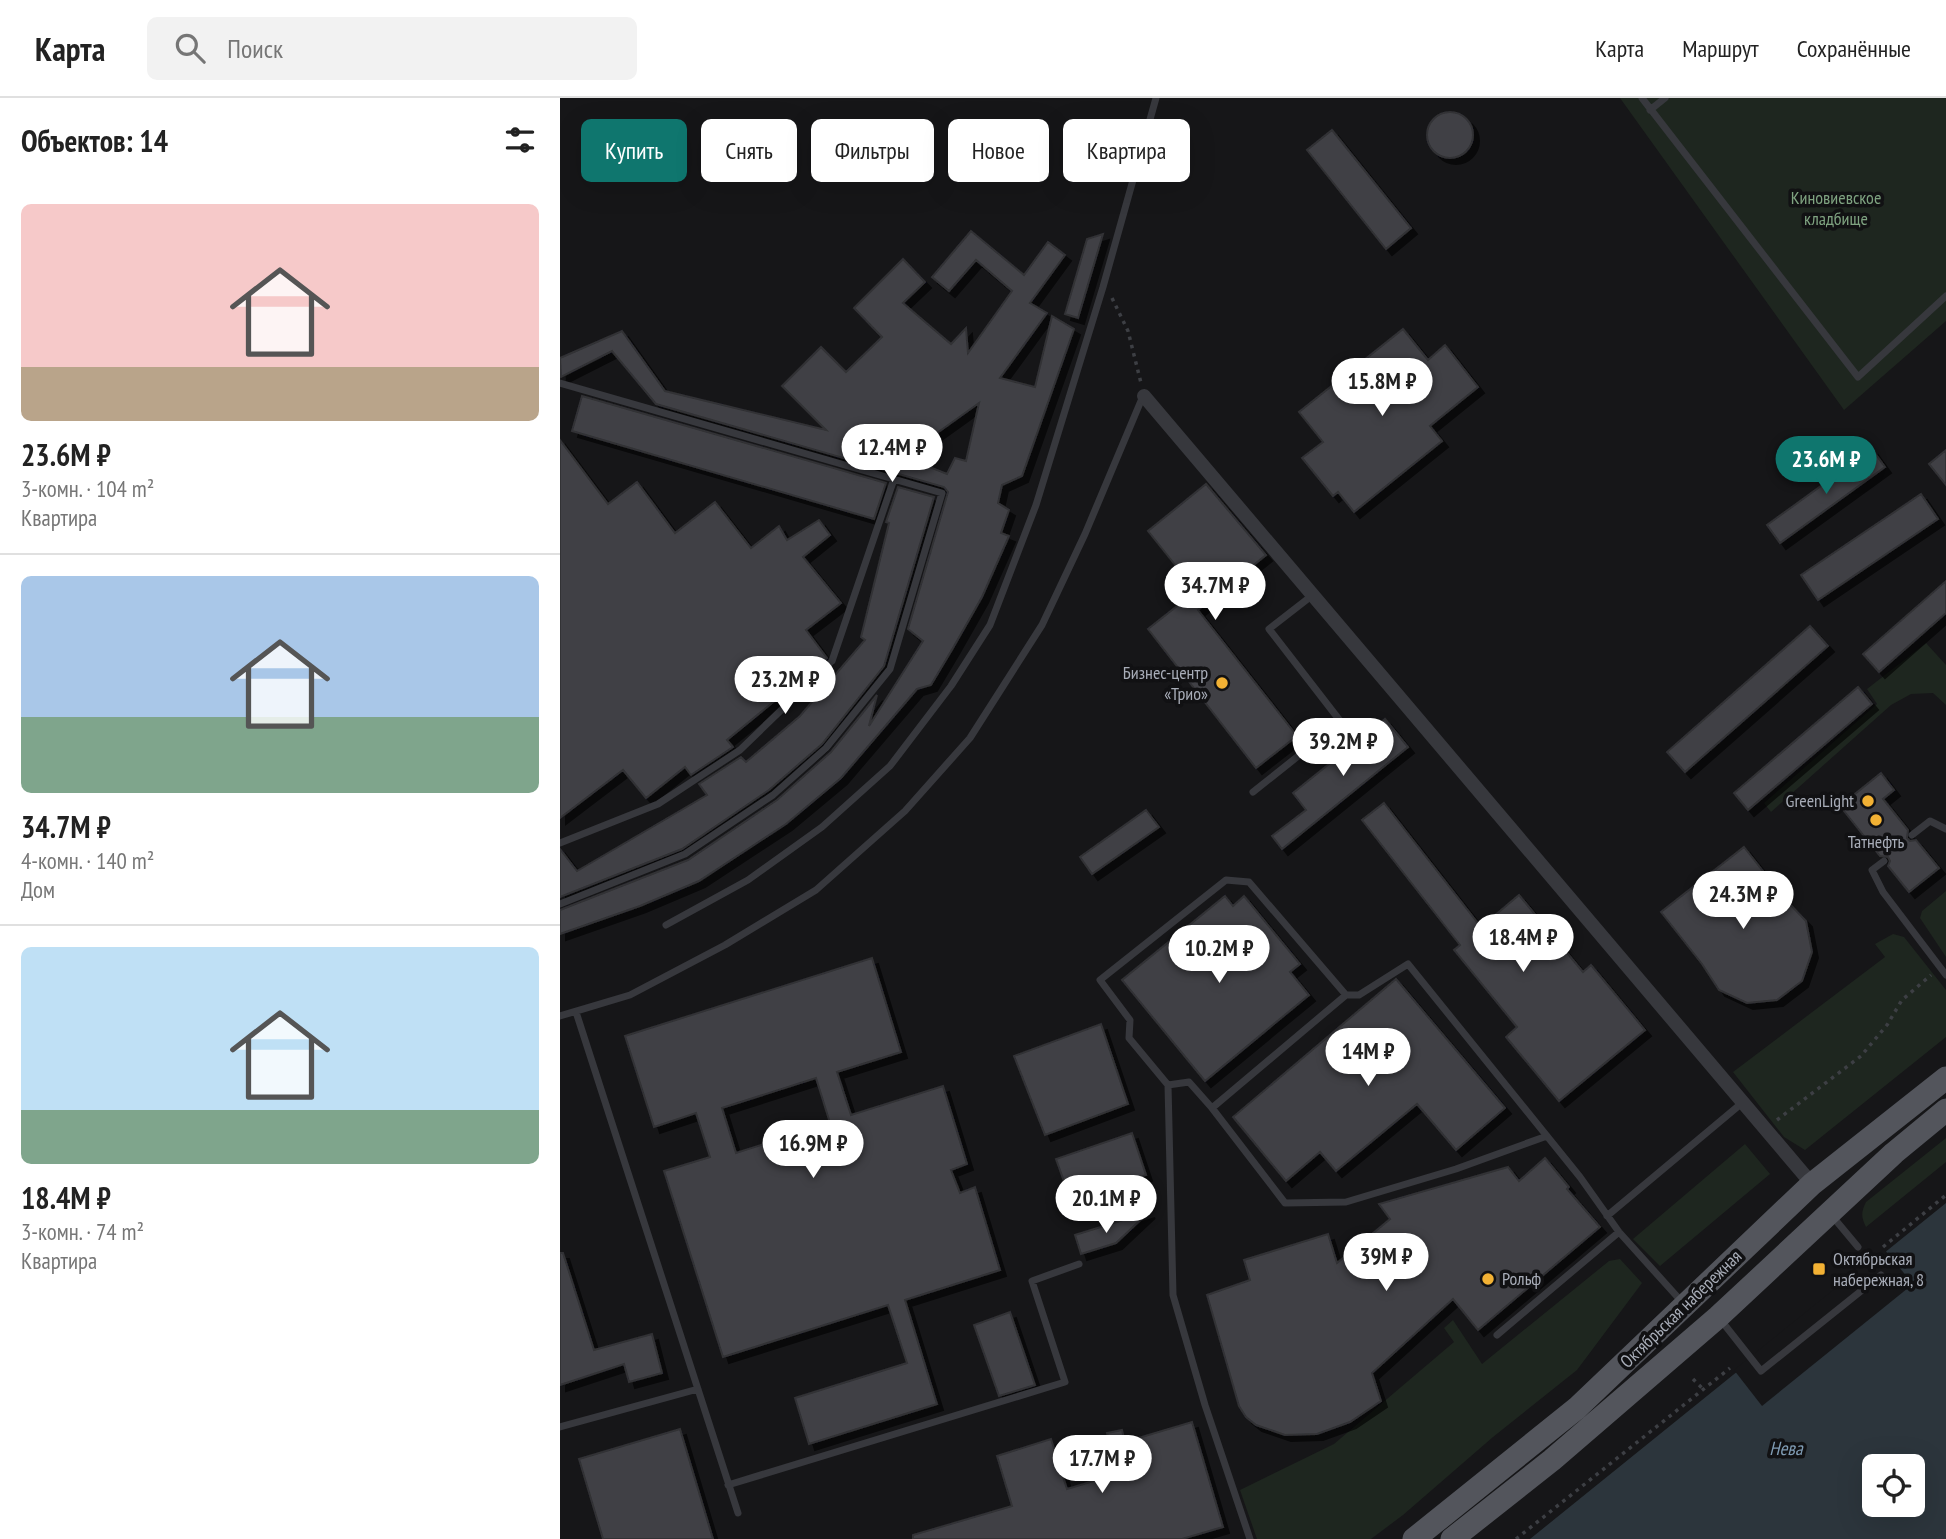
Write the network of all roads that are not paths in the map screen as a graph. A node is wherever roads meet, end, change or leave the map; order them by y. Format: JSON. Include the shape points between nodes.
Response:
{"nodes":[{"id":1,"x":1156,"y":98,"type":"edge"},
{"id":2,"x":1642,"y":98,"type":"edge"},
{"id":3,"x":1665,"y":98,"type":"edge"},
{"id":4,"x":1650,"y":110,"type":"junction"},
{"id":5,"x":1946,"y":296,"type":"edge"},
{"id":6,"x":560,"y":383,"type":"edge"},
{"id":7,"x":1144,"y":396,"type":"joint"},
{"id":8,"x":894,"y":478,"type":"junction"},
{"id":9,"x":1314,"y":594,"type":"junction"},
{"id":10,"x":1253,"y":792,"type":"dead end"},
{"id":11,"x":1946,"y":829,"type":"edge"},
{"id":12,"x":1912,"y":835,"type":"dead end"},
{"id":13,"x":560,"y":843,"type":"edge"},
{"id":14,"x":1884,"y":861,"type":"dead end"},
{"id":15,"x":560,"y":904,"type":"edge"},
{"id":16,"x":666,"y":925,"type":"dead end"},
{"id":17,"x":1946,"y":975,"type":"edge"},
{"id":18,"x":1346,"y":995,"type":"junction"},
{"id":19,"x":576,"y":1012,"type":"junction"},
{"id":20,"x":560,"y":1016,"type":"edge"},
{"id":21,"x":1946,"y":1078,"type":"edge"},
{"id":22,"x":1168,"y":1085,"type":"junction"},
{"id":23,"x":1742,"y":1103,"type":"junction"},
{"id":24,"x":1212,"y":1108,"type":"junction"},
{"id":25,"x":1946,"y":1110,"type":"edge"},
{"id":26,"x":1547,"y":1136,"type":"junction"},
{"id":27,"x":1812,"y":1184,"type":"junction"},
{"id":28,"x":1830,"y":1213,"type":"junction"},
{"id":29,"x":1607,"y":1216,"type":"junction"},
{"id":30,"x":1619,"y":1232,"type":"junction"},
{"id":31,"x":1857,"y":1247,"type":"dead end"},
{"id":32,"x":1079,"y":1264,"type":"dead end"},
{"id":33,"x":1881,"y":1275,"type":"dead end"},
{"id":34,"x":1685,"y":1306,"type":"junction"},
{"id":35,"x":1718,"y":1317,"type":"junction"},
{"id":36,"x":1497,"y":1335,"type":"dead end"},
{"id":37,"x":698,"y":1390,"type":"junction"},
{"id":38,"x":560,"y":1427,"type":"edge"},
{"id":39,"x":729,"y":1485,"type":"junction"},
{"id":40,"x":738,"y":1513,"type":"dead end"},
{"id":41,"x":1251,"y":1539,"type":"edge"},
{"id":42,"x":1414,"y":1539,"type":"edge"},
{"id":43,"x":1452,"y":1539,"type":"edge"}],
"edges":[{"from":1,"to":16,"type":"lane","via":[[1036,505],[990,625],[890,766],[822,827],[748,880]]},
{"from":2,"to":4,"type":"lane"},
{"from":3,"to":4,"type":"lane"},
{"from":4,"to":5,"type":"lane","via":[[1858,377]]},
{"from":6,"to":8,"type":"lane"},
{"from":7,"to":9,"type":"street"},
{"from":7,"to":19,"type":"lane","via":[[1042,625],[970,738],[905,811],[816,890],[759,925],[630,995]]},
{"from":8,"to":13,"type":"lane","via":[[832,661],[740,750],[658,804]]},
{"from":8,"to":15,"type":"lane","via":[[942,493],[890,669],[826,748],[773,795],[685,854]]},
{"from":9,"to":10,"type":"lane","via":[[1269,629],[1341,722]]},
{"from":9,"to":23,"type":"street"},
{"from":11,"to":12,"type":"lane","via":[[1930,821]]},
{"from":14,"to":17,"type":"lane","via":[[1872,870],[1883,892]]},
{"from":18,"to":22,"type":"lane","via":[[1249,882],[1226,880],[1100,981],[1130,1020],[1129,1038]]},
{"from":18,"to":24,"type":"lane"},
{"from":18,"to":26,"type":"lane","via":[[1359,995],[1408,964]]},
{"from":19,"to":20,"type":"lane"},
{"from":19,"to":37,"type":"lane"},
{"from":21,"to":27,"type":"main road","name":"Октябрьская набережная"},
{"from":22,"to":24,"type":"lane","via":[[1189,1082]]},
{"from":22,"to":41,"type":"lane","via":[[1173,1295]]},
{"from":23,"to":27,"type":"street"},
{"from":23,"to":29,"type":"lane"},
{"from":24,"to":26,"type":"lane","via":[[1285,1203],[1346,1202]]},
{"from":25,"to":28,"type":"main road","name":"Октябрьская набережная"},
{"from":26,"to":29,"type":"lane"},
{"from":27,"to":34,"type":"main road","name":"Октябрьская набережная"},
{"from":28,"to":31,"type":"lane"},
{"from":28,"to":35,"type":"main road","name":"Октябрьская набережная"},
{"from":29,"to":30,"type":"lane"},
{"from":30,"to":34,"type":"lane"},
{"from":30,"to":36,"type":"lane"},
{"from":32,"to":39,"type":"lane","via":[[1032,1281],[1065,1382]]},
{"from":33,"to":35,"type":"lane","via":[[1761,1371]]},
{"from":34,"to":42,"type":"main road","name":"Октябрьская набережная","via":[[1577,1408]]},
{"from":35,"to":43,"type":"main road","name":"Октябрьская набережная"},
{"from":37,"to":38,"type":"lane"},
{"from":37,"to":39,"type":"lane"},
{"from":39,"to":40,"type":"lane"}]}
